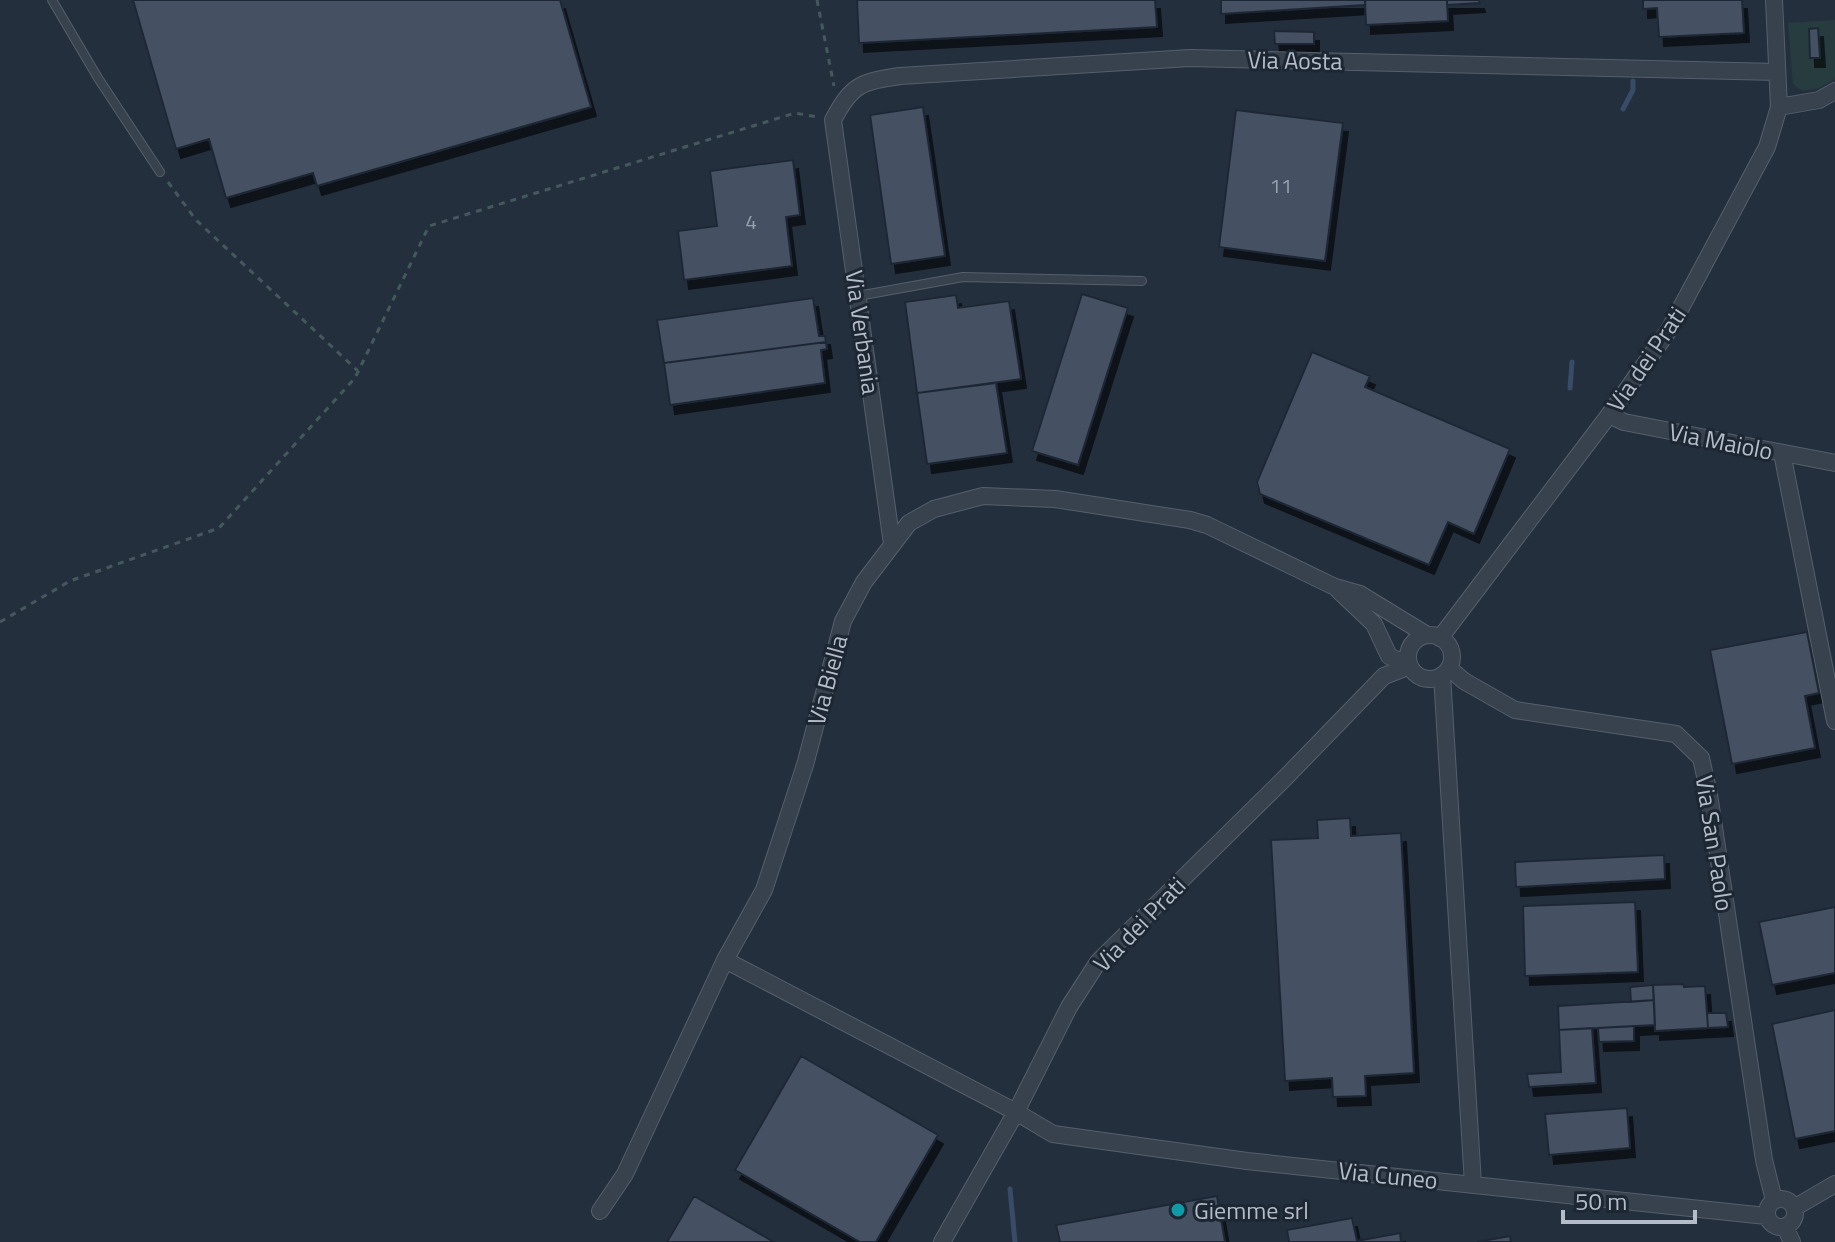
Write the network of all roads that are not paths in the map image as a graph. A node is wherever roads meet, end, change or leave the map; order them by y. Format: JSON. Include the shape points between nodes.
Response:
{"nodes":[{"id":1,"x":52,"y":0,"type":"edge"},
{"id":2,"x":1774,"y":0,"type":"edge"},
{"id":3,"x":1777,"y":72,"type":"junction"},
{"id":4,"x":1835,"y":91,"type":"edge"},
{"id":5,"x":1779,"y":107,"type":"junction"},
{"id":6,"x":833,"y":120,"type":"joint"},
{"id":7,"x":160,"y":172,"type":"road end"},
{"id":8,"x":1142,"y":281,"type":"dead end"},
{"id":9,"x":858,"y":296,"type":"junction"},
{"id":10,"x":1609,"y":415,"type":"junction"},
{"id":11,"x":1782,"y":453,"type":"junction"},
{"id":12,"x":1835,"y":463,"type":"edge"},
{"id":13,"x":892,"y":544,"type":"junction"},
{"id":14,"x":1335,"y":587,"type":"junction"},
{"id":15,"x":1434,"y":637,"type":"junction"},
{"id":16,"x":1409,"y":663,"type":"junction"},
{"id":17,"x":1445,"y":672,"type":"junction"},
{"id":18,"x":1835,"y":721,"type":"edge"},
{"id":19,"x":725,"y":960,"type":"junction"},
{"id":20,"x":1016,"y":1112,"type":"junction"},
{"id":21,"x":1473,"y":1184,"type":"junction"},
{"id":22,"x":1835,"y":1184,"type":"edge"},
{"id":23,"x":1774,"y":1200,"type":"junction"},
{"id":24,"x":1794,"y":1208,"type":"junction"},
{"id":25,"x":600,"y":1211,"type":"dead end"},
{"id":26,"x":1766,"y":1216,"type":"junction"},
{"id":27,"x":1788,"y":1234,"type":"edge"},
{"id":28,"x":942,"y":1242,"type":"edge"}],
"edges":[{"from":1,"to":7,"type":"lane"},
{"from":2,"to":3,"type":"street","name":"Via dei Prati"},
{"from":3,"to":5,"type":"street","name":"Via dei Prati"},
{"from":3,"to":6,"type":"street","name":"Via Aosta","via":[[1190,58],[868,81],[846,95]]},
{"from":4,"to":5,"type":"street","via":[[1819,100]]},
{"from":5,"to":10,"type":"street","name":"Via dei Prati","via":[[1767,147],[1669,330]]},
{"from":6,"to":9,"type":"street","name":"Via Verbania"},
{"from":8,"to":9,"type":"lane","via":[[963,277]]},
{"from":9,"to":13,"type":"street","name":"Via Verbania"},
{"from":10,"to":11,"type":"street","name":"Via Maiolo"},
{"from":10,"to":15,"type":"street","name":"Via dei Prati"},
{"from":11,"to":12,"type":"street","name":"Via Maiolo"},
{"from":11,"to":18,"type":"street"},
{"from":13,"to":14,"type":"street","name":"Via Biella","via":[[909,523],[934,509],[983,496],[1055,499],[1207,525]]},
{"from":13,"to":19,"type":"street","name":"Via Biella","via":[[843,621],[805,765],[764,890]]},
{"from":14,"to":15,"type":"street","name":"Via Biella","via":[[1360,594]]},
{"from":14,"to":16,"type":"street","name":"Via Biella","via":[[1374,624],[1389,656]]},
{"from":15,"to":16,"type":"street","via":[[1415,641]]},
{"from":15,"to":17,"type":"street","via":[[1450,648]]},
{"from":16,"to":17,"type":"street","via":[[1420,677]]},
{"from":16,"to":20,"type":"street","name":"Via dei Prati","via":[[1384,676],[1098,962]]},
{"from":17,"to":21,"type":"street"},
{"from":17,"to":23,"type":"street","name":"Via San Paolo","via":[[1515,710],[1676,734],[1701,758]]},
{"from":19,"to":20,"type":"street"},
{"from":19,"to":25,"type":"street","name":"Via Biella","via":[[625,1174]]},
{"from":20,"to":21,"type":"street","name":"Via Cuneo","via":[[1053,1134]]},
{"from":20,"to":28,"type":"street","name":"Via dei Prati"},
{"from":21,"to":26,"type":"street","name":"Via Cuneo"},
{"from":22,"to":24,"type":"street"},
{"from":23,"to":24,"type":"street","via":[[1788,1201]]},
{"from":23,"to":26,"type":"street"},
{"from":24,"to":27,"type":"street"},
{"from":26,"to":27,"type":"street"}]}
